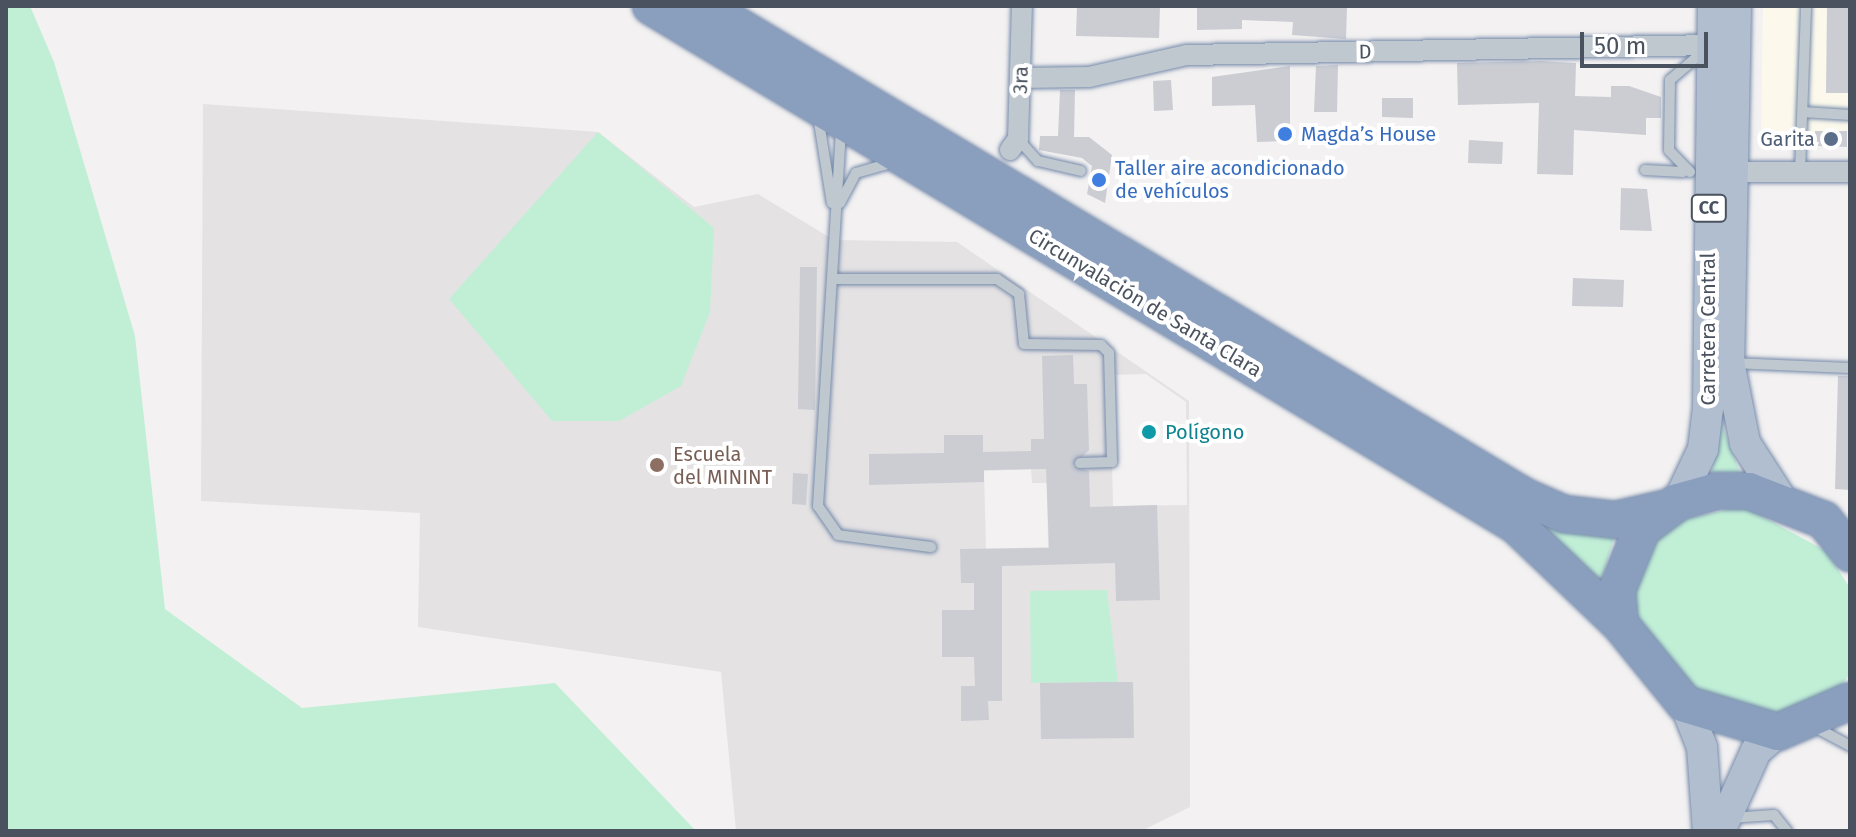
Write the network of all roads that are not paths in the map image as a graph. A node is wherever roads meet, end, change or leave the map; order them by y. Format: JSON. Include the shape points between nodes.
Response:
{"nodes":[{"id":1,"x":651,"y":6,"type":"edge"},
{"id":2,"x":704,"y":6,"type":"edge"},
{"id":3,"x":1022,"y":6,"type":"edge"},
{"id":4,"x":1713,"y":6,"type":"edge"},
{"id":5,"x":1736,"y":6,"type":"edge"},
{"id":6,"x":1806,"y":6,"type":"edge"},
{"id":7,"x":1712,"y":45,"type":"junction"},
{"id":8,"x":1021,"y":78,"type":"junction"},
{"id":9,"x":834,"y":107,"type":"junction"},
{"id":10,"x":1803,"y":112,"type":"junction"},
{"id":11,"x":1850,"y":115,"type":"edge"},
{"id":12,"x":1014,"y":144,"type":"joint"},
{"id":13,"x":908,"y":163,"type":"junction"},
{"id":14,"x":1645,"y":170,"type":"dead end"},
{"id":15,"x":1081,"y":171,"type":"dead end"},
{"id":16,"x":1711,"y":172,"type":"junction"},
{"id":17,"x":1800,"y":172,"type":"junction"},
{"id":18,"x":1850,"y":172,"type":"edge"},
{"id":19,"x":835,"y":222,"type":"junction"},
{"id":20,"x":832,"y":279,"type":"junction"},
{"id":21,"x":1729,"y":362,"type":"junction"},
{"id":22,"x":1850,"y":368,"type":"edge"},
{"id":23,"x":1080,"y":463,"type":"dead end"},
{"id":24,"x":1783,"y":502,"type":"junction"},
{"id":25,"x":1673,"y":505,"type":"junction"},
{"id":26,"x":1837,"y":525,"type":"edge"},
{"id":27,"x":931,"y":547,"type":"dead end"},
{"id":28,"x":1850,"y":553,"type":"edge"},
{"id":29,"x":1620,"y":624,"type":"junction"},
{"id":30,"x":1850,"y":701,"type":"edge"},
{"id":31,"x":1685,"y":704,"type":"junction"},
{"id":32,"x":1793,"y":728,"type":"junction"},
{"id":33,"x":1850,"y":746,"type":"edge"},
{"id":34,"x":1718,"y":827,"type":"edge"},
{"id":35,"x":1787,"y":831,"type":"edge"}],
"edges":[{"from":1,"to":9,"type":"highway","name":"Circunvalación de Santa Clara"},
{"from":2,"to":9,"type":"highway","name":"Circunvalación de Santa Clara"},
{"from":3,"to":8,"type":"street","name":"3ra"},
{"from":4,"to":7,"type":"main road","name":"Carretera Central","number":"CC"},
{"from":5,"to":16,"type":"main road","name":"Carretera Central","number":"CC"},
{"from":6,"to":10,"type":"lane"},
{"from":7,"to":8,"type":"street","name":"D","via":[[1187,55],[1089,77]]},
{"from":7,"to":16,"type":"main road","name":"Carretera Central","number":"CC"},
{"from":7,"to":16,"type":"lane","via":[[1670,80],[1669,150]]},
{"from":8,"to":12,"type":"street","name":"3ra"},
{"from":9,"to":13,"type":"highway","name":"Circunvalación de Santa Clara"},
{"from":9,"to":19,"type":"lane"},
{"from":9,"to":19,"type":"lane"},
{"from":9,"to":25,"type":"highway","name":"Circunvalación de Santa Clara","via":[[1525,497],[1564,514],[1615,520]]},
{"from":10,"to":11,"type":"lane"},
{"from":10,"to":17,"type":"lane"},
{"from":12,"to":15,"type":"lane","via":[[1038,161]]},
{"from":13,"to":19,"type":"lane","via":[[876,163],[856,173]]},
{"from":13,"to":29,"type":"highway","name":"Circunvalación de Santa Clara","via":[[1516,525]]},
{"from":14,"to":16,"type":"lane"},
{"from":16,"to":17,"type":"street"},
{"from":16,"to":21,"type":"main road","name":"Carretera Central","number":"CC"},
{"from":16,"to":25,"type":"main road","name":"Carretera Central","number":"CC","via":[[1708,410],[1703,449]]},
{"from":17,"to":18,"type":"street"},
{"from":19,"to":20,"type":"lane"},
{"from":20,"to":23,"type":"lane","via":[[997,279],[1019,294],[1024,344],[1101,345],[1109,353],[1112,462]]},
{"from":20,"to":27,"type":"lane","via":[[818,506],[825,526],[838,535]]},
{"from":21,"to":22,"type":"lane"},
{"from":21,"to":24,"type":"main road","name":"Carretera Central","number":"CC","via":[[1745,443]]},
{"from":24,"to":25,"type":"highway","name":"Circunvalación de Santa Clara","via":[[1717,491]]},
{"from":24,"to":26,"type":"highway","name":"Circunvalación de Santa Clara"},
{"from":25,"to":29,"type":"highway","number":"CC","via":[[1625,557],[1617,590]]},
{"from":26,"to":28,"type":"highway"},
{"from":29,"to":31,"type":"highway","name":"Circunvalación de Santa Clara"},
{"from":30,"to":32,"type":"highway"},
{"from":31,"to":32,"type":"highway"},
{"from":31,"to":34,"type":"main road","via":[[1702,747]]},
{"from":32,"to":33,"type":"lane"},
{"from":32,"to":34,"type":"main road","via":[[1756,751]]},
{"from":34,"to":35,"type":"lane","via":[[1774,815]]}]}
